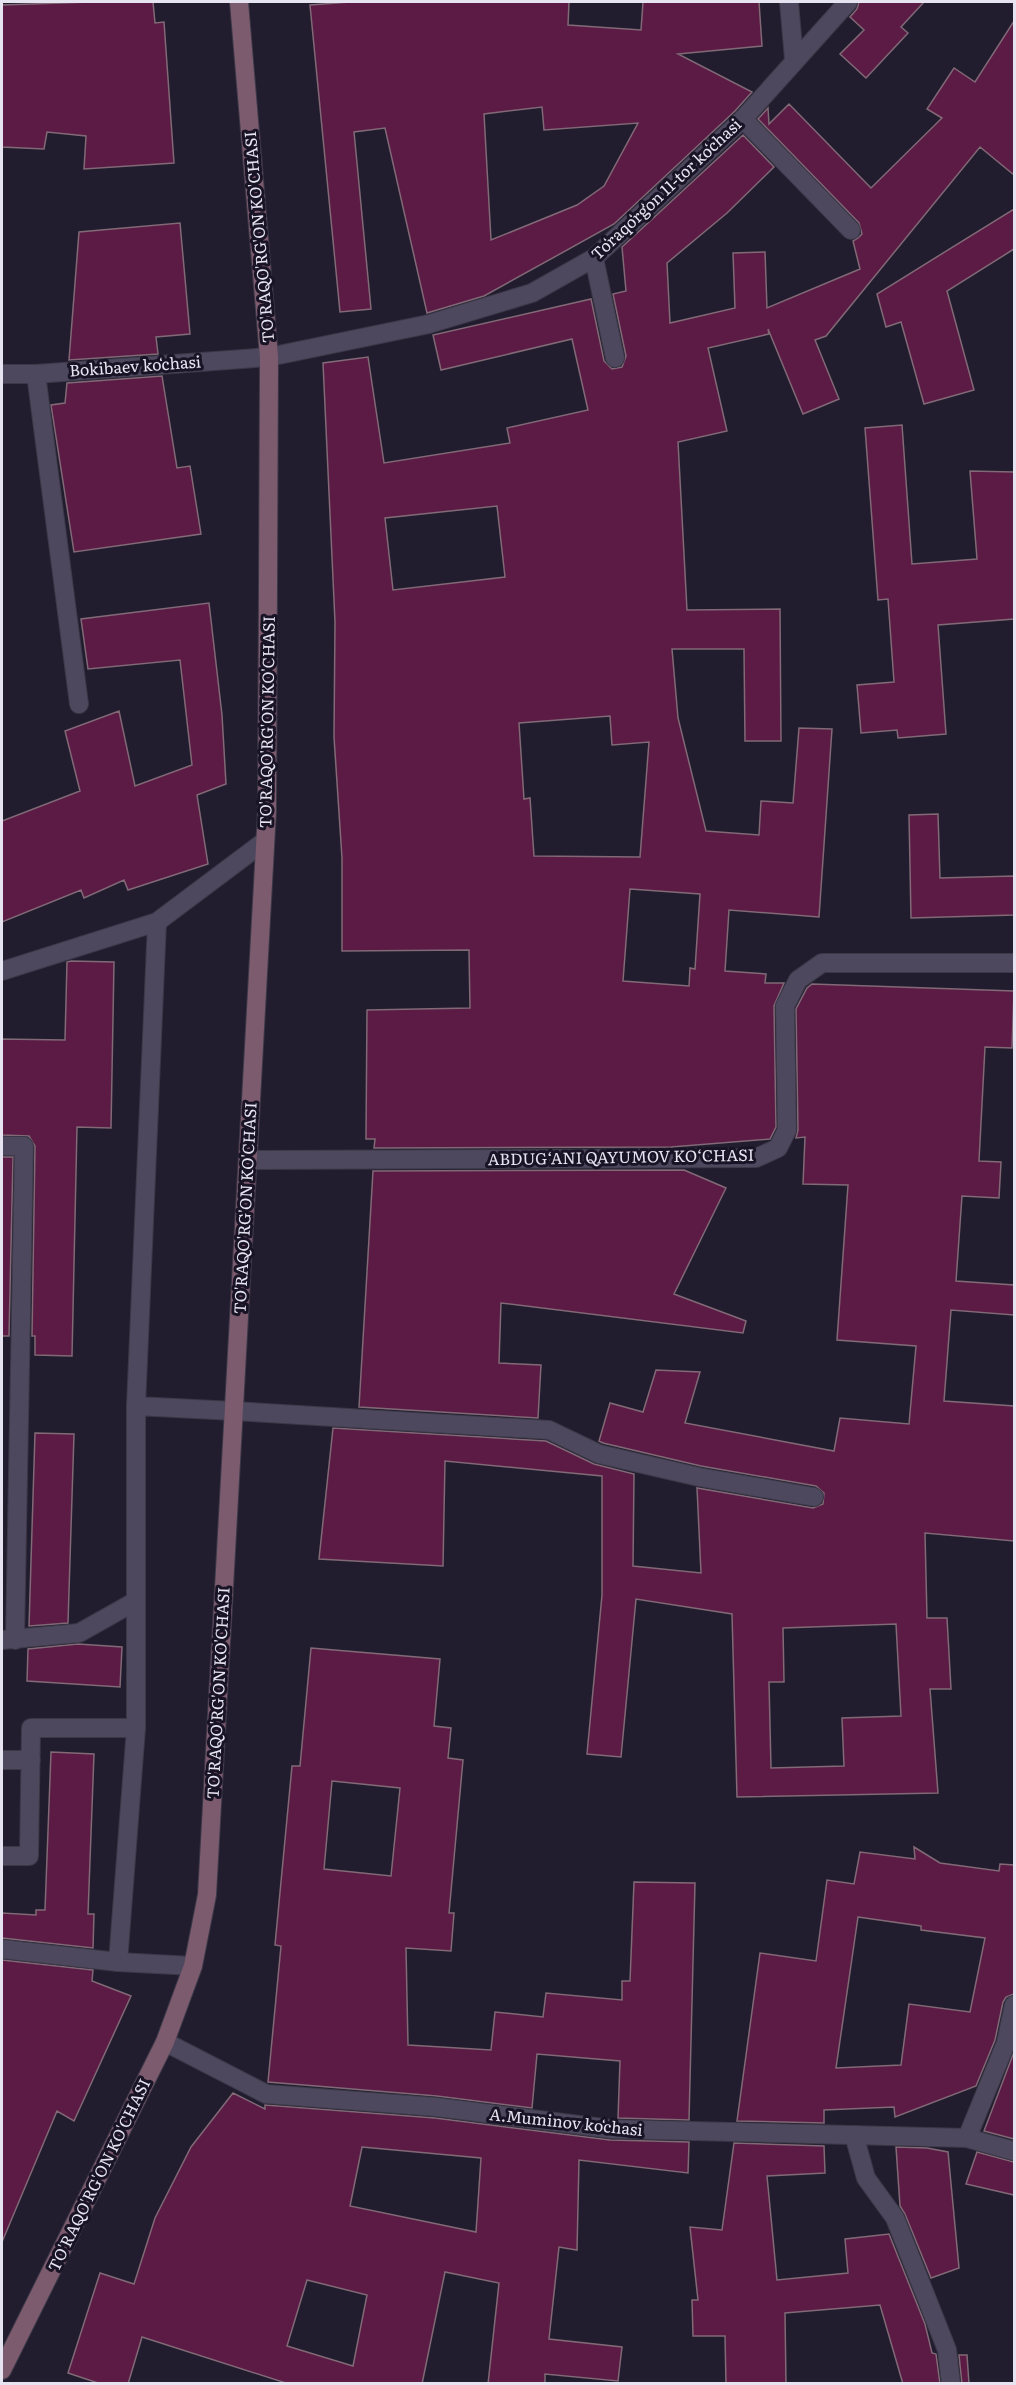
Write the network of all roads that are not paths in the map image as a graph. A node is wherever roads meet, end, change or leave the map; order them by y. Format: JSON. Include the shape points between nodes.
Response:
{"nodes":[{"id":1,"x":239,"y":2,"type":"edge"},
{"id":2,"x":789,"y":2,"type":"edge"},
{"id":3,"x":848,"y":2,"type":"edge"},
{"id":4,"x":794,"y":59,"type":"junction"},
{"id":5,"x":743,"y":119,"type":"junction"},
{"id":6,"x":851,"y":230,"type":"dead end"},
{"id":7,"x":594,"y":258,"type":"junction"},
{"id":8,"x":269,"y":357,"type":"junction"},
{"id":9,"x":615,"y":358,"type":"dead end"},
{"id":10,"x":2,"y":374,"type":"edge"},
{"id":11,"x":36,"y":374,"type":"junction"},
{"id":12,"x":79,"y":704,"type":"dead end"},
{"id":13,"x":265,"y":841,"type":"junction"},
{"id":14,"x":157,"y":922,"type":"junction"},
{"id":15,"x":1014,"y":963,"type":"edge"},
{"id":16,"x":2,"y":971,"type":"edge"},
{"id":17,"x":2,"y":1146,"type":"edge"},
{"id":18,"x":248,"y":1160,"type":"junction"},
{"id":19,"x":10,"y":1391,"type":"edge"},
{"id":20,"x":136,"y":1406,"type":"junction"},
{"id":21,"x":234,"y":1411,"type":"junction"},
{"id":22,"x":814,"y":1497,"type":"dead end"},
{"id":23,"x":136,"y":1601,"type":"junction"},
{"id":24,"x":8,"y":1640,"type":"edge"},
{"id":25,"x":136,"y":1728,"type":"junction"},
{"id":26,"x":2,"y":1760,"type":"edge"},
{"id":27,"x":31,"y":1760,"type":"junction"},
{"id":28,"x":2,"y":1856,"type":"edge"},
{"id":29,"x":2,"y":1949,"type":"edge"},
{"id":30,"x":118,"y":1962,"type":"junction"},
{"id":31,"x":193,"y":1966,"type":"junction"},
{"id":32,"x":1014,"y":2005,"type":"edge"},
{"id":33,"x":165,"y":2042,"type":"junction"},
{"id":34,"x":854,"y":2135,"type":"junction"},
{"id":35,"x":967,"y":2138,"type":"junction"},
{"id":36,"x":1014,"y":2151,"type":"edge"},
{"id":37,"x":2,"y":2370,"type":"edge"},
{"id":38,"x":951,"y":2384,"type":"edge"}],
"edges":[{"from":1,"to":8,"type":"main road","name":"TO'RAQO'RG'ON KO'CHASI"},
{"from":2,"to":4,"type":"street"},
{"from":3,"to":4,"type":"street","name":"Toʻraqoʻrgʻon 11-tor koʻchasi"},
{"from":4,"to":5,"type":"street","name":"Toʻraqoʻrgʻon 11-tor koʻchasi"},
{"from":5,"to":6,"type":"street"},
{"from":5,"to":7,"type":"street","name":"Toʻraqoʻrgʻon 11-tor koʻchasi"},
{"from":7,"to":8,"type":"street","name":"Toʻraqoʻrgʻon 11-tor koʻchasi","via":[[532,293],[429,324]]},
{"from":7,"to":9,"type":"street"},
{"from":8,"to":11,"type":"street","name":"Bokibaev koʻchasi"},
{"from":8,"to":13,"type":"main road","name":"TO'RAQO'RG'ON KO'CHASI"},
{"from":10,"to":11,"type":"street","name":"Bokibaev koʻchasi"},
{"from":11,"to":12,"type":"street"},
{"from":13,"to":14,"type":"street"},
{"from":13,"to":18,"type":"main road","name":"TO'RAQO'RG'ON KO'CHASI"},
{"from":14,"to":16,"type":"street"},
{"from":14,"to":20,"type":"street"},
{"from":15,"to":18,"type":"street","name":"ABDUG‘ANI QAYUMOV KO‘CHASI","via":[[822,963],[798,980],[785,1006],[787,1130],[778,1148],[756,1158]]},
{"from":17,"to":19,"type":"street","via":[[24,1146]]},
{"from":18,"to":21,"type":"main road","name":"TO'RAQO'RG'ON KO'CHASI"},
{"from":19,"to":24,"type":"street"},
{"from":20,"to":21,"type":"street"},
{"from":20,"to":23,"type":"street"},
{"from":21,"to":22,"type":"street","via":[[549,1430],[599,1454]]},
{"from":21,"to":31,"type":"main road","name":"TO'RAQO'RG'ON KO'CHASI","via":[[207,1895]]},
{"from":23,"to":24,"type":"street","via":[[79,1633]]},
{"from":23,"to":25,"type":"street"},
{"from":25,"to":27,"type":"street","via":[[32,1728]]},
{"from":25,"to":30,"type":"street"},
{"from":26,"to":27,"type":"street"},
{"from":27,"to":28,"type":"street","via":[[29,1857]]},
{"from":29,"to":30,"type":"street"},
{"from":30,"to":31,"type":"street"},
{"from":31,"to":33,"type":"main road","name":"TO'RAQO'RG'ON KO'CHASI"},
{"from":32,"to":35,"type":"street","via":[[1006,2043]]},
{"from":33,"to":34,"type":"street","name":"A.Muminov koʻchasi","via":[[266,2094],[436,2107],[611,2129]]},
{"from":33,"to":37,"type":"main road","name":"TO'RAQO'RG'ON KO'CHASI"},
{"from":34,"to":35,"type":"street","name":"A.Muminov koʻchasi"},
{"from":34,"to":38,"type":"street","via":[[866,2178],[895,2218],[947,2350]]},
{"from":35,"to":36,"type":"street","name":"A.Muminov koʻchasi"}]}
